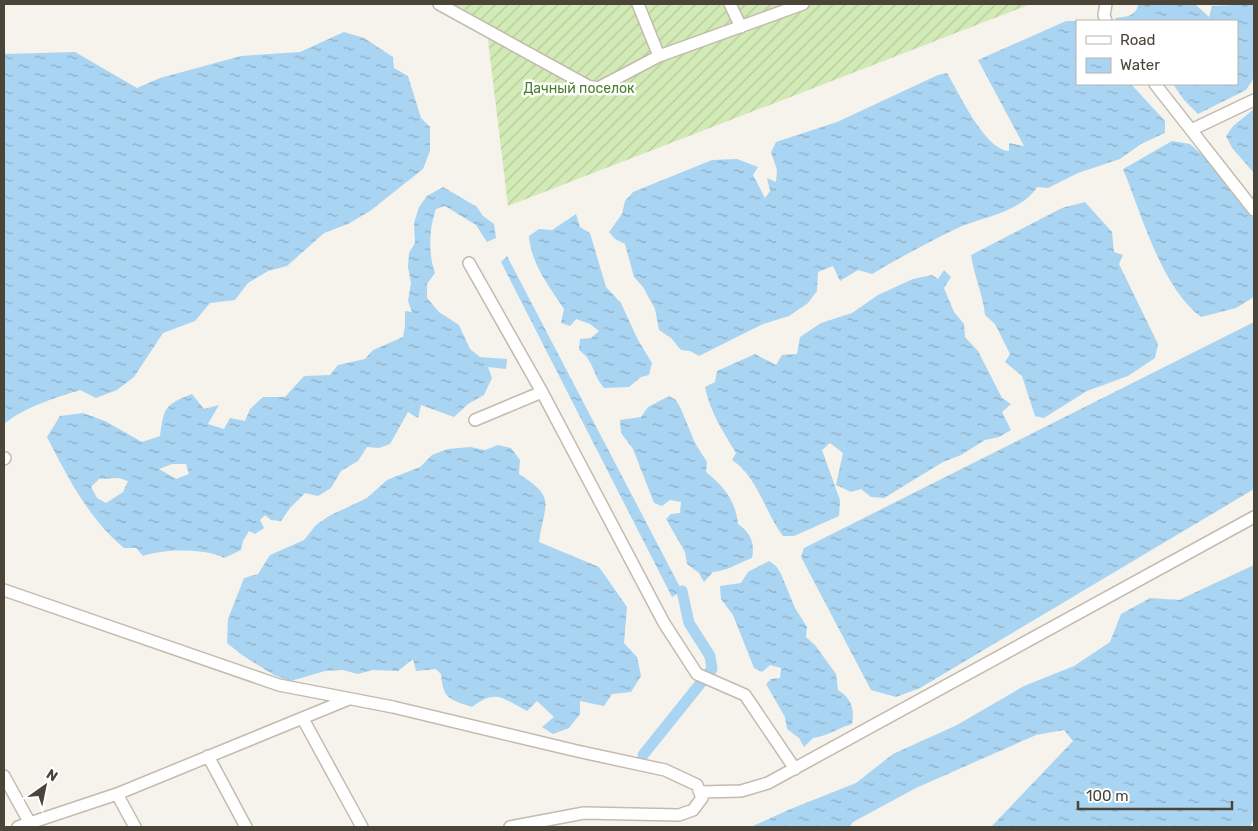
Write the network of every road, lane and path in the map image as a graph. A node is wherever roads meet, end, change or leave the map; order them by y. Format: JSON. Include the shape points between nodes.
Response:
{"nodes":[{"id":1,"x":439,"y":4,"type":"edge"},
{"id":2,"x":638,"y":4,"type":"edge"},
{"id":3,"x":730,"y":4,"type":"edge"},
{"id":4,"x":804,"y":4,"type":"edge"},
{"id":5,"x":1106,"y":4,"type":"edge"},
{"id":6,"x":1106,"y":20,"type":"edge"},
{"id":7,"x":741,"y":27,"type":"junction"},
{"id":8,"x":659,"y":56,"type":"junction"},
{"id":9,"x":1155,"y":85,"type":"edge"},
{"id":10,"x":1254,"y":100,"type":"edge"},
{"id":11,"x":1191,"y":130,"type":"junction"},
{"id":12,"x":1254,"y":210,"type":"edge"},
{"id":13,"x":469,"y":263,"type":"dead end"},
{"id":14,"x":542,"y":392,"type":"junction"},
{"id":15,"x":476,"y":420,"type":"dead end"},
{"id":16,"x":1254,"y":518,"type":"edge"},
{"id":17,"x":4,"y":590,"type":"edge"},
{"id":18,"x":349,"y":699,"type":"junction"},
{"id":19,"x":303,"y":719,"type":"junction"},
{"id":20,"x":208,"y":756,"type":"junction"},
{"id":21,"x":795,"y":769,"type":"junction"},
{"id":22,"x":4,"y":776,"type":"edge"},
{"id":23,"x":700,"y":792,"type":"junction"},
{"id":24,"x":117,"y":794,"type":"junction"},
{"id":25,"x":30,"y":825,"type":"edge"},
{"id":26,"x":18,"y":827,"type":"edge"},
{"id":27,"x":135,"y":827,"type":"edge"},
{"id":28,"x":246,"y":827,"type":"edge"},
{"id":29,"x":362,"y":827,"type":"edge"},
{"id":30,"x":510,"y":827,"type":"edge"}],
"edges":[{"from":1,"to":8,"type":"street","via":[[588,86],[598,88],[607,85]]},
{"from":2,"to":8,"type":"street"},
{"from":3,"to":7,"type":"street"},
{"from":4,"to":7,"type":"street"},
{"from":5,"to":6,"type":"street"},
{"from":7,"to":8,"type":"street"},
{"from":9,"to":11,"type":"street"},
{"from":10,"to":11,"type":"street"},
{"from":11,"to":12,"type":"street"},
{"from":13,"to":14,"type":"street"},
{"from":14,"to":15,"type":"street"},
{"from":14,"to":21,"type":"street","via":[[664,623],[696,674],[745,695]]},
{"from":16,"to":21,"type":"street"},
{"from":17,"to":18,"type":"street","via":[[280,685]]},
{"from":18,"to":19,"type":"street"},
{"from":18,"to":23,"type":"street","via":[[665,770],[697,785]]},
{"from":19,"to":20,"type":"street"},
{"from":19,"to":29,"type":"street"},
{"from":20,"to":24,"type":"street"},
{"from":20,"to":28,"type":"street"},
{"from":21,"to":23,"type":"street","via":[[768,783],[741,791]]},
{"from":22,"to":25,"type":"street"},
{"from":23,"to":30,"type":"street","via":[[702,798],[693,810],[679,815],[584,813]]},
{"from":24,"to":25,"type":"street"},
{"from":24,"to":27,"type":"street"},
{"from":25,"to":26,"type":"street"}]}
